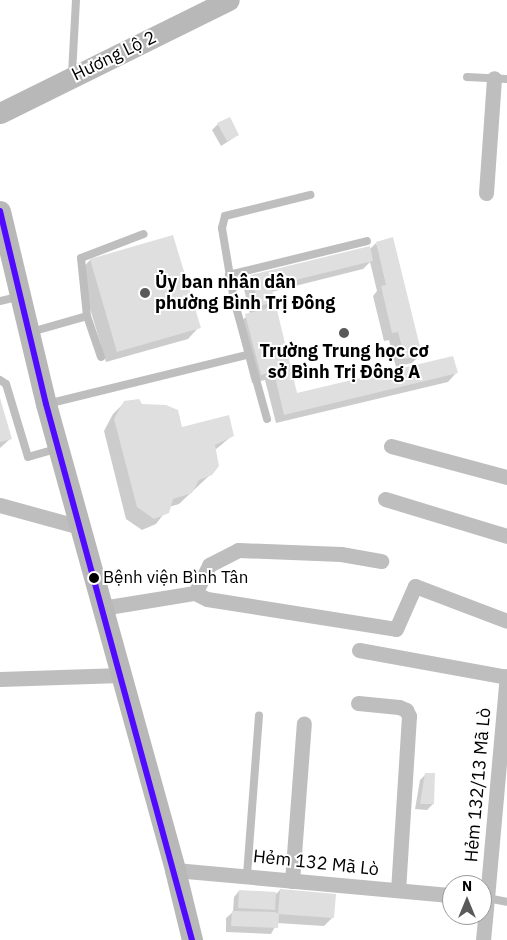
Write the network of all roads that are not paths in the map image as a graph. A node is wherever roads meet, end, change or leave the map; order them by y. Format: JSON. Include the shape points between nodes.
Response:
{"nodes":[{"id":1,"x":76,"y":0,"type":"edge"},
{"id":2,"x":229,"y":0,"type":"edge"},
{"id":3,"x":72,"y":76,"type":"junction"},
{"id":4,"x":467,"y":77,"type":"dead end"},
{"id":5,"x":500,"y":78,"type":"edge"},
{"id":6,"x":0,"y":113,"type":"edge"},
{"id":7,"x":486,"y":193,"type":"dead end"},
{"id":8,"x":310,"y":195,"type":"dead end"},
{"id":9,"x":0,"y":211,"type":"edge"},
{"id":10,"x":144,"y":234,"type":"dead end"},
{"id":11,"x":367,"y":241,"type":"dead end"},
{"id":12,"x":229,"y":275,"type":"junction"},
{"id":13,"x":10,"y":299,"type":"edge"},
{"id":14,"x":87,"y":316,"type":"junction"},
{"id":15,"x":29,"y":332,"type":"junction"},
{"id":16,"x":247,"y":355,"type":"junction"},
{"id":17,"x":101,"y":357,"type":"dead end"},
{"id":18,"x":0,"y":380,"type":"edge"},
{"id":19,"x":46,"y":404,"type":"junction"},
{"id":20,"x":267,"y":419,"type":"dead end"},
{"id":21,"x":391,"y":446,"type":"dead end"},
{"id":22,"x":58,"y":448,"type":"junction"},
{"id":23,"x":507,"y":477,"type":"edge"},
{"id":24,"x":385,"y":499,"type":"dead end"},
{"id":25,"x":0,"y":505,"type":"edge"},
{"id":26,"x":80,"y":527,"type":"junction"},
{"id":27,"x":507,"y":536,"type":"edge"},
{"id":28,"x":381,"y":561,"type":"dead end"},
{"id":29,"x":195,"y":593,"type":"junction"},
{"id":30,"x":102,"y":608,"type":"junction"},
{"id":31,"x":507,"y":621,"type":"edge"},
{"id":32,"x":396,"y":629,"type":"junction"},
{"id":33,"x":359,"y":650,"type":"dead end"},
{"id":34,"x":394,"y":656,"type":"junction"},
{"id":35,"x":121,"y":675,"type":"junction"},
{"id":36,"x":507,"y":676,"type":"edge"},
{"id":37,"x":0,"y":679,"type":"edge"},
{"id":38,"x":358,"y":703,"type":"dead end"},
{"id":39,"x":259,"y":715,"type":"dead end"},
{"id":40,"x":304,"y":723,"type":"dead end"},
{"id":41,"x":504,"y":747,"type":"edge"},
{"id":42,"x":175,"y":870,"type":"junction"},
{"id":43,"x":247,"y":875,"type":"junction"},
{"id":44,"x":487,"y":875,"type":"edge"},
{"id":45,"x":292,"y":881,"type":"junction"},
{"id":46,"x":398,"y":890,"type":"junction"},
{"id":47,"x":442,"y":894,"type":"edge"},
{"id":48,"x":492,"y":899,"type":"edge"},
{"id":49,"x":507,"y":902,"type":"edge"},
{"id":50,"x":483,"y":925,"type":"edge"},
{"id":51,"x":192,"y":940,"type":"edge"},
{"id":52,"x":483,"y":940,"type":"edge"}],
"edges":[{"from":1,"to":3,"type":"lane"},
{"from":2,"to":3,"type":"main road","name":"Hương Lộ 2"},
{"from":3,"to":6,"type":"main road","name":"Hương Lộ 2"},
{"from":4,"to":5,"type":"lane"},
{"from":5,"to":7,"type":"street"},
{"from":8,"to":12,"type":"lane","via":[[225,216],[222,228]]},
{"from":9,"to":13,"type":"main road"},
{"from":10,"to":14,"type":"lane","via":[[81,258]]},
{"from":11,"to":12,"type":"lane"},
{"from":12,"to":16,"type":"lane"},
{"from":13,"to":15,"type":"main road"},
{"from":14,"to":15,"type":"lane"},
{"from":14,"to":17,"type":"lane"},
{"from":15,"to":19,"type":"main road"},
{"from":16,"to":19,"type":"lane"},
{"from":16,"to":20,"type":"lane"},
{"from":18,"to":22,"type":"lane","via":[[6,384],[28,456]]},
{"from":19,"to":22,"type":"main road"},
{"from":21,"to":23,"type":"street"},
{"from":22,"to":26,"type":"main road"},
{"from":24,"to":27,"type":"street"},
{"from":25,"to":26,"type":"street"},
{"from":26,"to":30,"type":"main road"},
{"from":28,"to":29,"type":"street","via":[[340,554],[238,550],[209,565]]},
{"from":29,"to":30,"type":"street"},
{"from":29,"to":32,"type":"street","via":[[207,599]]},
{"from":30,"to":35,"type":"main road"},
{"from":31,"to":32,"type":"street","via":[[416,586]]},
{"from":32,"to":34,"type":"street"},
{"from":33,"to":34,"type":"street"},
{"from":34,"to":36,"type":"street"},
{"from":35,"to":37,"type":"street"},
{"from":35,"to":42,"type":"main road"},
{"from":36,"to":41,"type":"street","name":"Hẻm 132/13 Mã Lò"},
{"from":38,"to":46,"type":"street","via":[[399,707],[409,716]]},
{"from":39,"to":43,"type":"lane"},
{"from":40,"to":45,"type":"street"},
{"from":41,"to":44,"type":"street","name":"Hẻm 132/13 Mã Lò"},
{"from":42,"to":43,"type":"street","name":"Hẻm 132 Mã Lò"},
{"from":42,"to":51,"type":"main road"},
{"from":43,"to":45,"type":"street","name":"Hẻm 132 Mã Lò"},
{"from":45,"to":46,"type":"street","name":"Hẻm 132 Mã Lò"},
{"from":46,"to":47,"type":"street","name":"Hẻm 132 Mã Lò"},
{"from":48,"to":49,"type":"lane"},
{"from":50,"to":52,"type":"street"}]}
